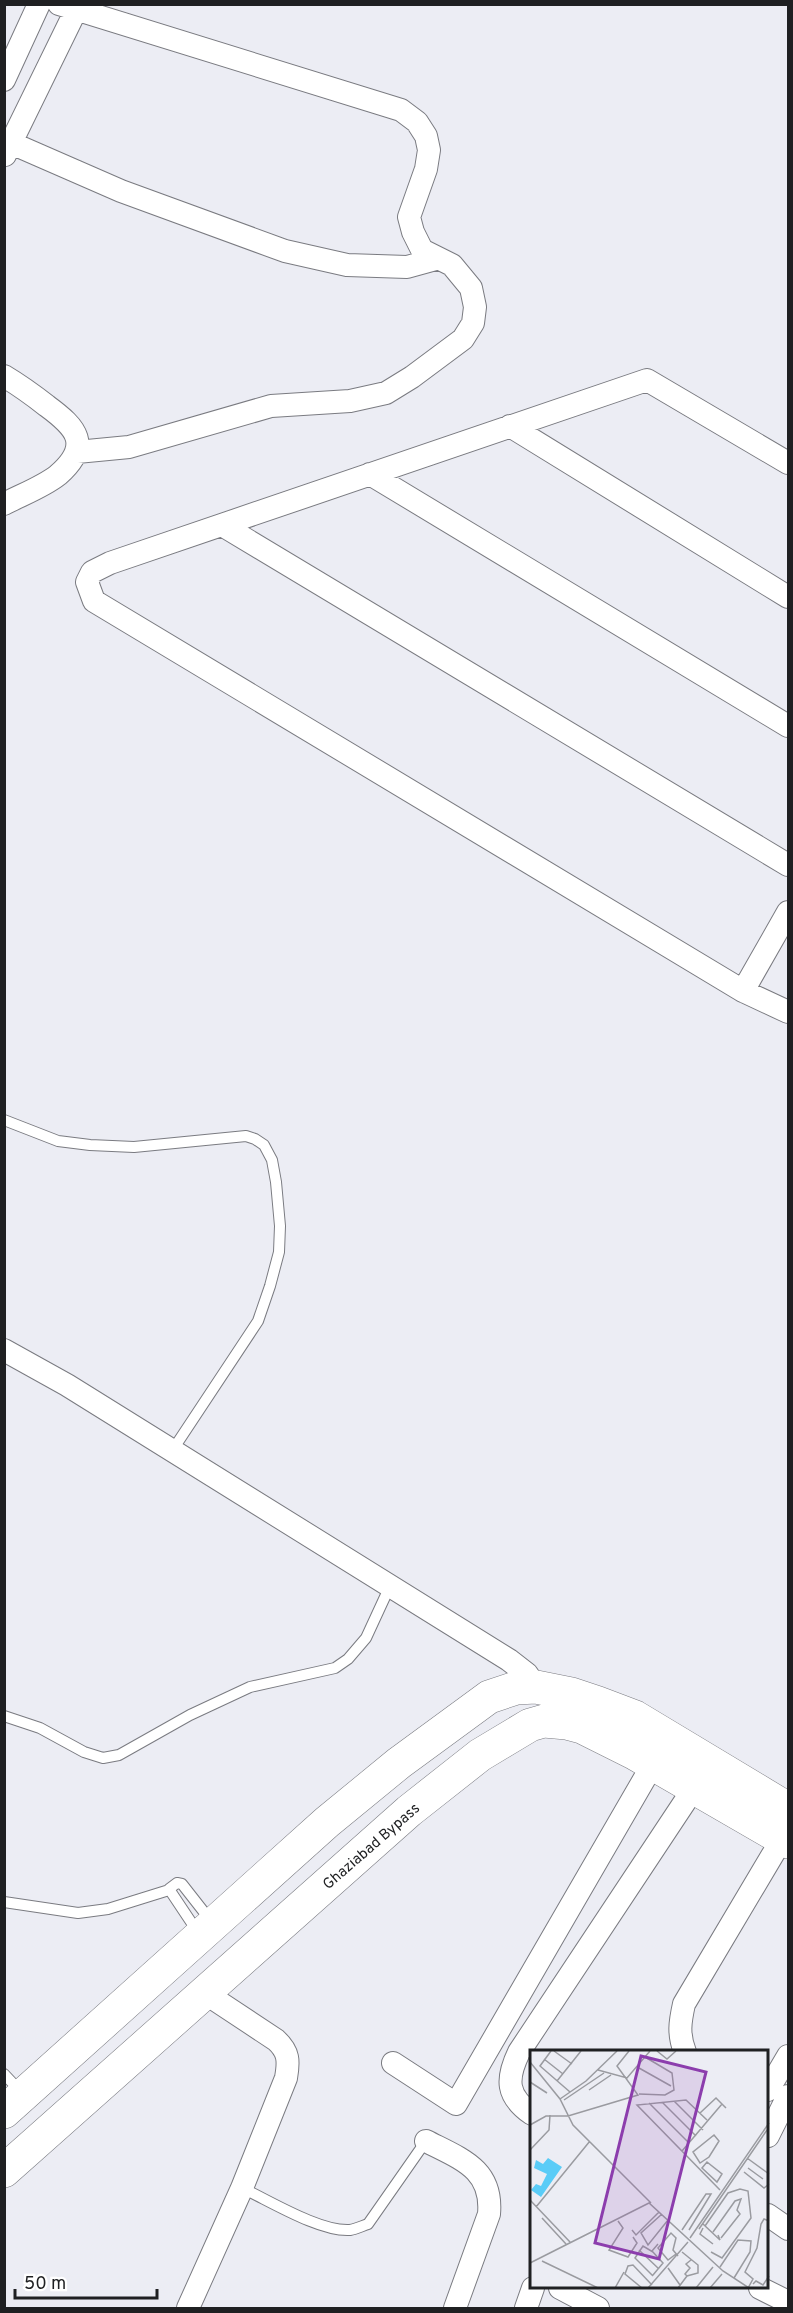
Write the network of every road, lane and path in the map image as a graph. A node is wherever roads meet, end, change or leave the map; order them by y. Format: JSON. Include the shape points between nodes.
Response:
{"nodes":[{"id":1,"x":39,"y":4,"type":"edge"},
{"id":2,"x":67,"y":7,"type":"edge"},
{"id":3,"x":4,"y":80,"type":"edge"},
{"id":4,"x":8,"y":150,"type":"edge"},
{"id":5,"x":436,"y":259,"type":"junction"},
{"id":6,"x":4,"y":376,"type":"edge"},
{"id":7,"x":510,"y":426,"type":"junction"},
{"id":8,"x":77,"y":452,"type":"junction"},
{"id":9,"x":789,"y":463,"type":"edge"},
{"id":10,"x":370,"y":474,"type":"junction"},
{"id":11,"x":4,"y":504,"type":"edge"},
{"id":12,"x":222,"y":525,"type":"junction"},
{"id":13,"x":789,"y":597,"type":"edge"},
{"id":14,"x":789,"y":726,"type":"edge"},
{"id":15,"x":789,"y":865,"type":"edge"},
{"id":16,"x":789,"y":912,"type":"edge"},
{"id":17,"x":743,"y":990,"type":"junction"},
{"id":18,"x":789,"y":1012,"type":"edge"},
{"id":19,"x":4,"y":1120,"type":"edge"},
{"id":20,"x":4,"y":1350,"type":"edge"},
{"id":21,"x":172,"y":1450,"type":"junction"},
{"id":22,"x":390,"y":1586,"type":"junction"},
{"id":23,"x":536,"y":1687,"type":"junction"},
{"id":24,"x":4,"y":1716,"type":"edge"},
{"id":25,"x":653,"y":1764,"type":"junction"},
{"id":26,"x":694,"y":1788,"type":"junction"},
{"id":27,"x":786,"y":1830,"type":"edge"},
{"id":28,"x":288,"y":1858,"type":"junction"},
{"id":29,"x":169,"y":1890,"type":"junction"},
{"id":30,"x":318,"y":1892,"type":"junction"},
{"id":31,"x":246,"y":1895,"type":"junction"},
{"id":32,"x":4,"y":1902,"type":"edge"},
{"id":33,"x":277,"y":1929,"type":"junction"},
{"id":34,"x":207,"y":1930,"type":"junction"},
{"id":35,"x":205,"y":1993,"type":"junction"},
{"id":36,"x":684,"y":2050,"type":"edge"},
{"id":37,"x":789,"y":2056,"type":"edge"},
{"id":38,"x":393,"y":2063,"type":"dead end"},
{"id":39,"x":769,"y":2088,"type":"edge"},
{"id":40,"x":11,"y":2093,"type":"edge"},
{"id":41,"x":789,"y":2096,"type":"edge"},
{"id":42,"x":530,"y":2113,"type":"edge"},
{"id":43,"x":769,"y":2134,"type":"edge"},
{"id":44,"x":426,"y":2141,"type":"joint"},
{"id":45,"x":4,"y":2171,"type":"edge"},
{"id":46,"x":242,"y":2188,"type":"junction"},
{"id":47,"x":769,"y":2216,"type":"edge"},
{"id":48,"x":789,"y":2229,"type":"edge"},
{"id":49,"x":532,"y":2289,"type":"edge"},
{"id":50,"x":562,"y":2289,"type":"edge"},
{"id":51,"x":762,"y":2289,"type":"edge"},
{"id":52,"x":789,"y":2302,"type":"edge"},
{"id":53,"x":188,"y":2308,"type":"edge"},
{"id":54,"x":455,"y":2308,"type":"edge"},
{"id":55,"x":526,"y":2308,"type":"edge"},
{"id":56,"x":598,"y":2308,"type":"edge"}],
"edges":[{"from":1,"to":3,"type":"street"},
{"from":2,"to":4,"type":"street"},
{"from":2,"to":5,"type":"street","via":[[401,110],[417,122],[426,136],[426,169],[409,218],[422,250]]},
{"from":4,"to":5,"type":"street","via":[[285,251],[347,265],[407,267]]},
{"from":5,"to":8,"type":"street","via":[[452,266],[471,288],[476,307],[473,323],[463,339],[386,393],[341,402],[271,406],[129,447]]},
{"from":6,"to":8,"type":"street","via":[[74,428]]},
{"from":7,"to":9,"type":"street","via":[[647,380]]},
{"from":7,"to":10,"type":"street"},
{"from":7,"to":13,"type":"street"},
{"from":8,"to":11,"type":"street","via":[[56,476]]},
{"from":10,"to":12,"type":"street"},
{"from":10,"to":14,"type":"street"},
{"from":12,"to":15,"type":"street"},
{"from":12,"to":17,"type":"street","via":[[92,572],[87,582],[94,601]]},
{"from":16,"to":17,"type":"street"},
{"from":17,"to":18,"type":"street"},
{"from":19,"to":21,"type":"lane","via":[[58,1141],[90,1145],[134,1147],[246,1136],[264,1145],[272,1160],[280,1227],[279,1252],[267,1295],[258,1321]]},
{"from":20,"to":21,"type":"street"},
{"from":21,"to":22,"type":"street"},
{"from":22,"to":23,"type":"street","via":[[509,1660]]},
{"from":22,"to":24,"type":"lane","via":[[366,1638],[335,1668],[249,1687],[119,1755],[103,1758],[84,1752],[40,1728]]},
{"from":23,"to":27,"type":"highway","via":[[571,1694],[635,1717]]},
{"from":23,"to":28,"type":"highway","via":[[516,1688],[489,1697],[399,1763]]},
{"from":25,"to":26,"type":"highway","name":"Ghaziabad Bypass"},
{"from":25,"to":30,"type":"highway","name":"Ghaziabad Bypass","via":[[582,1727],[544,1721],[530,1725],[480,1755]]},
{"from":25,"to":38,"type":"street","via":[[456,2104]]},
{"from":26,"to":27,"type":"highway","name":"Ghaziabad Bypass"},
{"from":26,"to":42,"type":"street","via":[[510,2069],[512,2092]]},
{"from":27,"to":36,"type":"street","via":[[684,2004],[679,2024]]},
{"from":28,"to":30,"type":"highway"},
{"from":28,"to":31,"type":"highway"},
{"from":29,"to":32,"type":"lane","via":[[108,1909],[78,1913]]},
{"from":29,"to":34,"type":"lane"},
{"from":29,"to":34,"type":"lane","via":[[177,1883],[182,1884]]},
{"from":30,"to":33,"type":"highway","name":"Ghaziabad Bypass"},
{"from":31,"to":33,"type":"highway"},
{"from":31,"to":34,"type":"highway"},
{"from":33,"to":35,"type":"highway","name":"Ghaziabad Bypass"},
{"from":34,"to":40,"type":"highway"},
{"from":35,"to":45,"type":"highway","name":"Ghaziabad Bypass"},
{"from":35,"to":46,"type":"street","via":[[276,2040],[286,2049],[289,2062]]},
{"from":37,"to":39,"type":"street"},
{"from":41,"to":43,"type":"street"},
{"from":44,"to":46,"type":"lane","via":[[368,2224],[352,2230],[314,2222]]},
{"from":44,"to":54,"type":"street","via":[[465,2161],[487,2183],[490,2198],[489,2214]]},
{"from":46,"to":53,"type":"street"},
{"from":47,"to":48,"type":"street"},
{"from":49,"to":55,"type":"street"},
{"from":50,"to":56,"type":"street"},
{"from":51,"to":52,"type":"street"}]}
